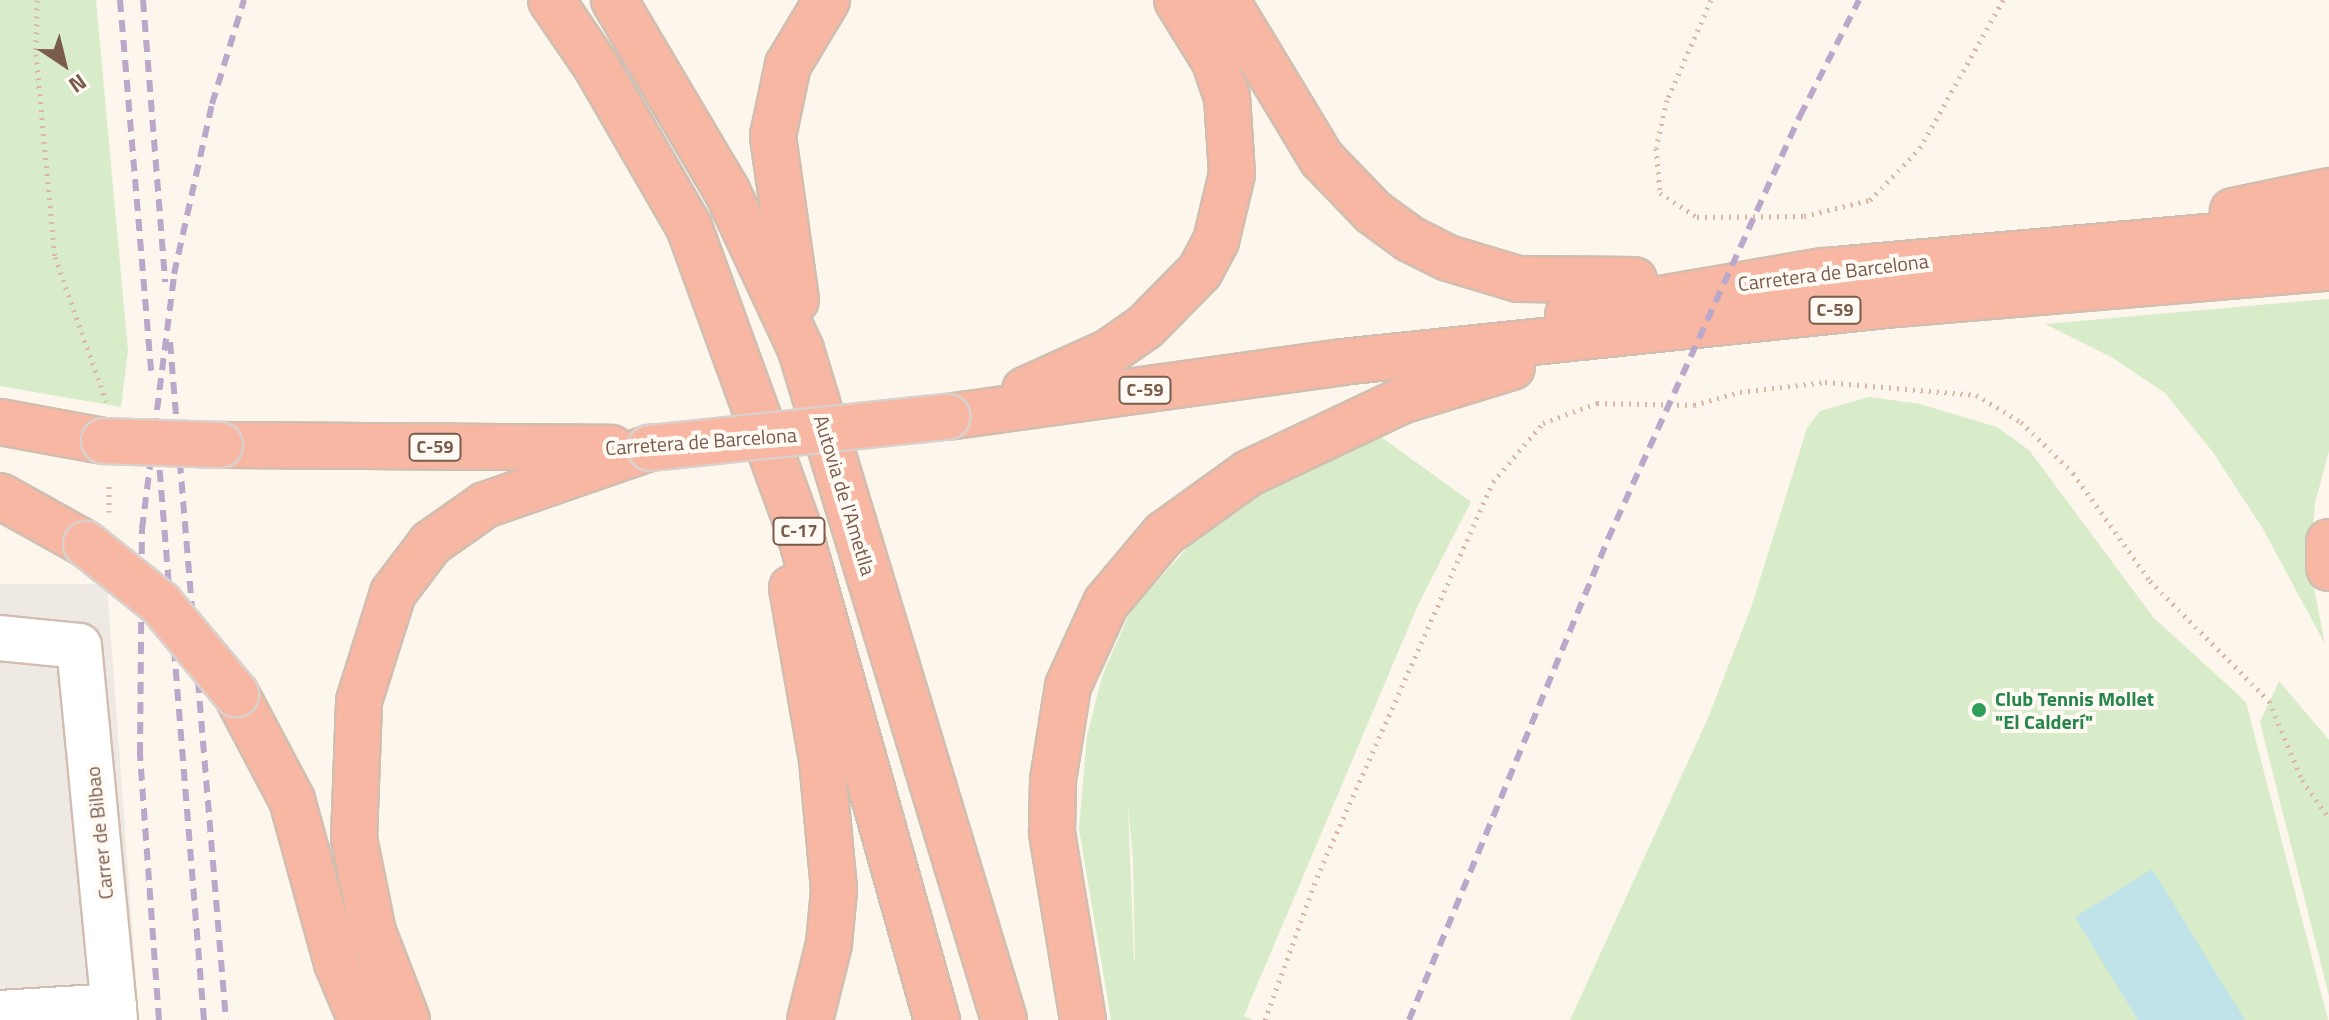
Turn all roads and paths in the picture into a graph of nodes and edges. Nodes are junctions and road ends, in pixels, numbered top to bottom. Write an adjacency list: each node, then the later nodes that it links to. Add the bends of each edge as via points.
1 (37, 0): 20 (path, via 36,54 55,257)
2 (551, 0): 23 (highway, C-17, via 596,66 689,227)
3 (614, 0): 15 (highway, Autovia de l'Ametlla / C-17, via 707,152)
4 (827, 0): 15 (highway, via 788,65 773,136)
5 (1177, 0): 17 (highway, via 1214,60 1233,137 1227,207 1200,271 1175,300 1109,352 1066,374)
6 (1226, 0): 13 (highway, via 1297,127 1343,184 1410,239 1518,279 1596,282)
7 (1711, 0): 8 (path, via 1667,100 1656,148 1660,193 1697,217 1804,216 1870,200 1920,148)
8 (2003, 0)
9 (2329, 191): 11 (highway)
10 (2329, 226): 11 (highway, Carretera de Barcelona / C-59)
11 (2083, 245): 13 (highway, Carretera de Barcelona / C-59)
12 (2329, 268): 14 (highway, Carretera de Barcelona / C-59, via 1897,304)
13 (1824, 271): 16 (highway, Carretera de Barcelona / C-59, via 1636,301)
14 (1642, 332): 16 (highway, Carretera de Barcelona / C-59); 36 (highway, via 1443,386 1336,428 1204,502 1132,566 1080,653 1068,686 1053,780 1052,832)
15 (801, 350): 35 (highway, Autovia de l'Ametlla / C-17)
16 (1342, 362): 17 (highway, Carretera de Barcelona / C-59)
17 (947, 417): 21 (highway, Carretera de Barcelona / C-59, bridge)
18 (0, 422): 20 (highway, C-59)
19 (0, 440): 20 (highway, C-59)
20 (108, 441): 21 (highway, Carretera de Barcelona / C-59, bridge); 24 (path)
21 (650, 448): 32 (highway, via 485,505 431,543 393,593 359,701 354,839 373,932)
22 (0, 496): 24 (highway)
23 (799, 530): 33 (highway, via 791,599 822,760 834,890 829,944); 34 (highway, C-17)
24 (96, 535): 31 (highway, bridge, via 236,694 292,800 337,963)
25 (2329, 542): 26 (highway)
26 (2329, 568)
27 (0, 638): 30 (street, Carrer de Bilbao, via 79,646)
28 (2329, 818): 37 (path, via 2302,780 2269,701 2150,581 2073,473 2021,422 1976,395 1825,382 1740,392 1694,405 1597,403 1543,423 1493,482 1317,877)
29 (0, 1013): 30 (street)
30 (114, 1013)
31 (361, 1020)
32 (407, 1020)
33 (810, 1020)
34 (937, 1020)
35 (1004, 1020)
36 (1083, 1020)
37 (1265, 1020)

